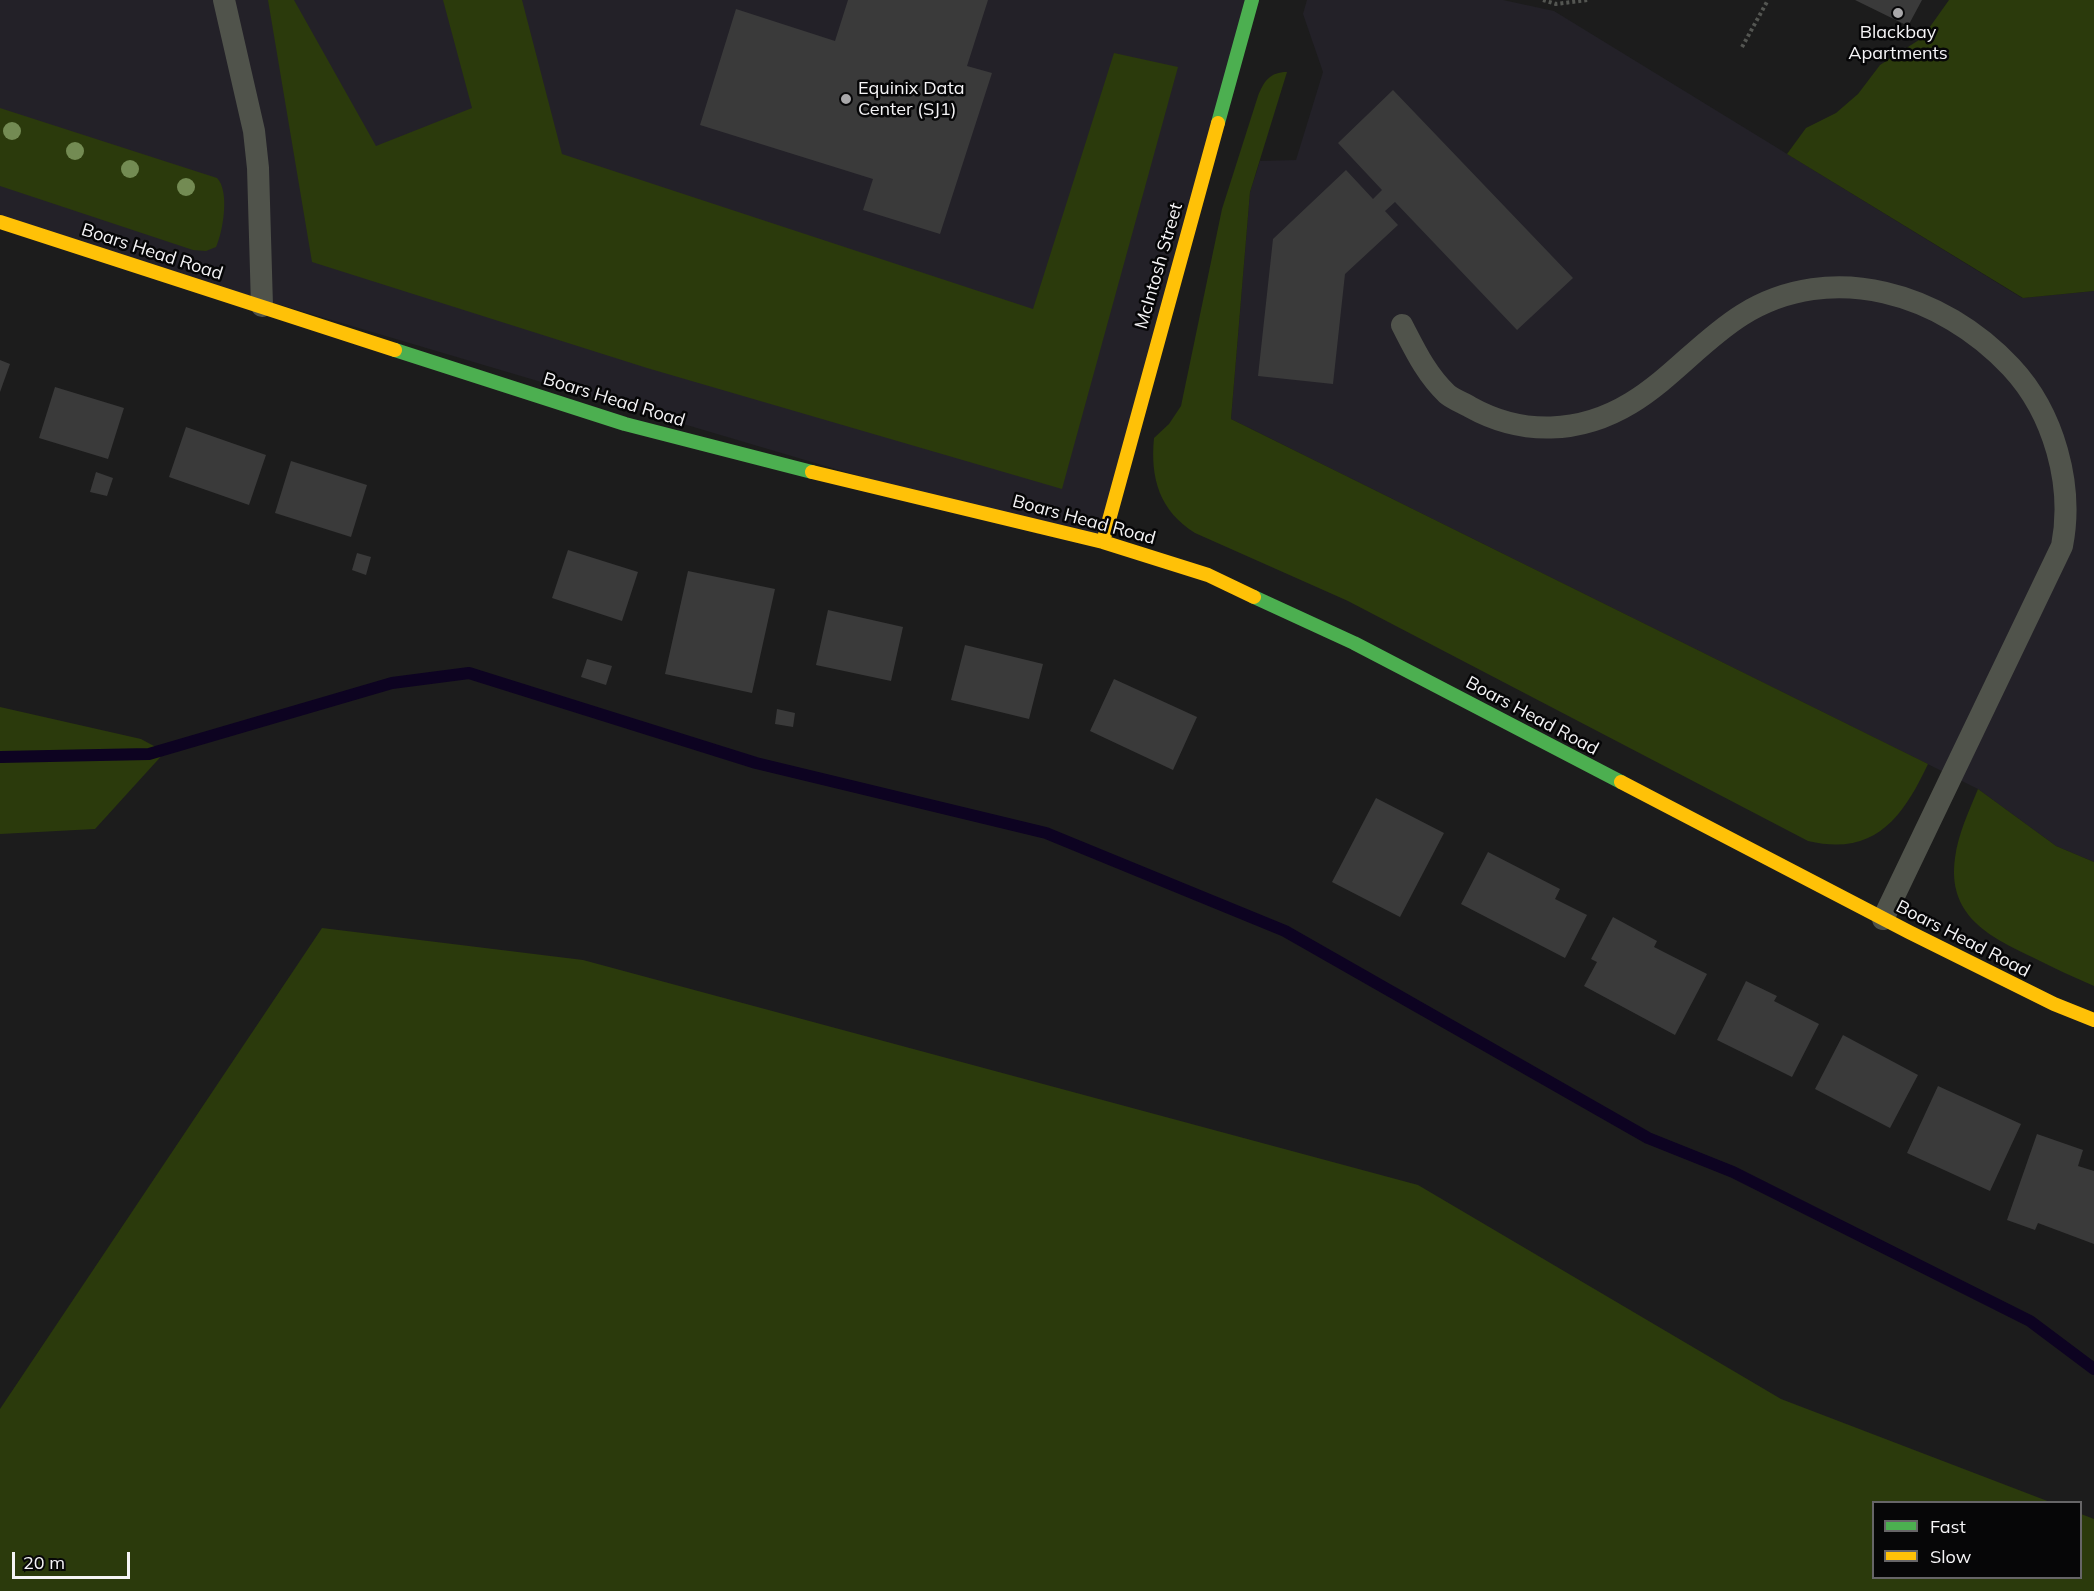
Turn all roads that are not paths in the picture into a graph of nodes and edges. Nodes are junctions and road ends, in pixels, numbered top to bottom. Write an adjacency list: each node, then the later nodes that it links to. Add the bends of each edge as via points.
1 (224, 0): 4 (lane, via 254,131)
2 (1252, 0): 6 (street, McIntosh Street)
3 (0, 222): 4 (street, Boars Head Road)
4 (262, 306): 6 (street, Boars Head Road, via 672,438)
5 (1402, 325): 7 (lane, via 1421,364 1448,395 1493,420 1526,428 1566,427 1632,403 1711,336 1744,314 1817,287 1854,286 1893,293 1927,306 1965,326 2014,370 2052,436 2061,468 2067,497 2062,546)
6 (1103, 542): 7 (street, Boars Head Road, via 1208,575 1335,634)
7 (1883, 919): 8 (street, Boars Head Road, via 2022,989)
8 (2094, 1020)

